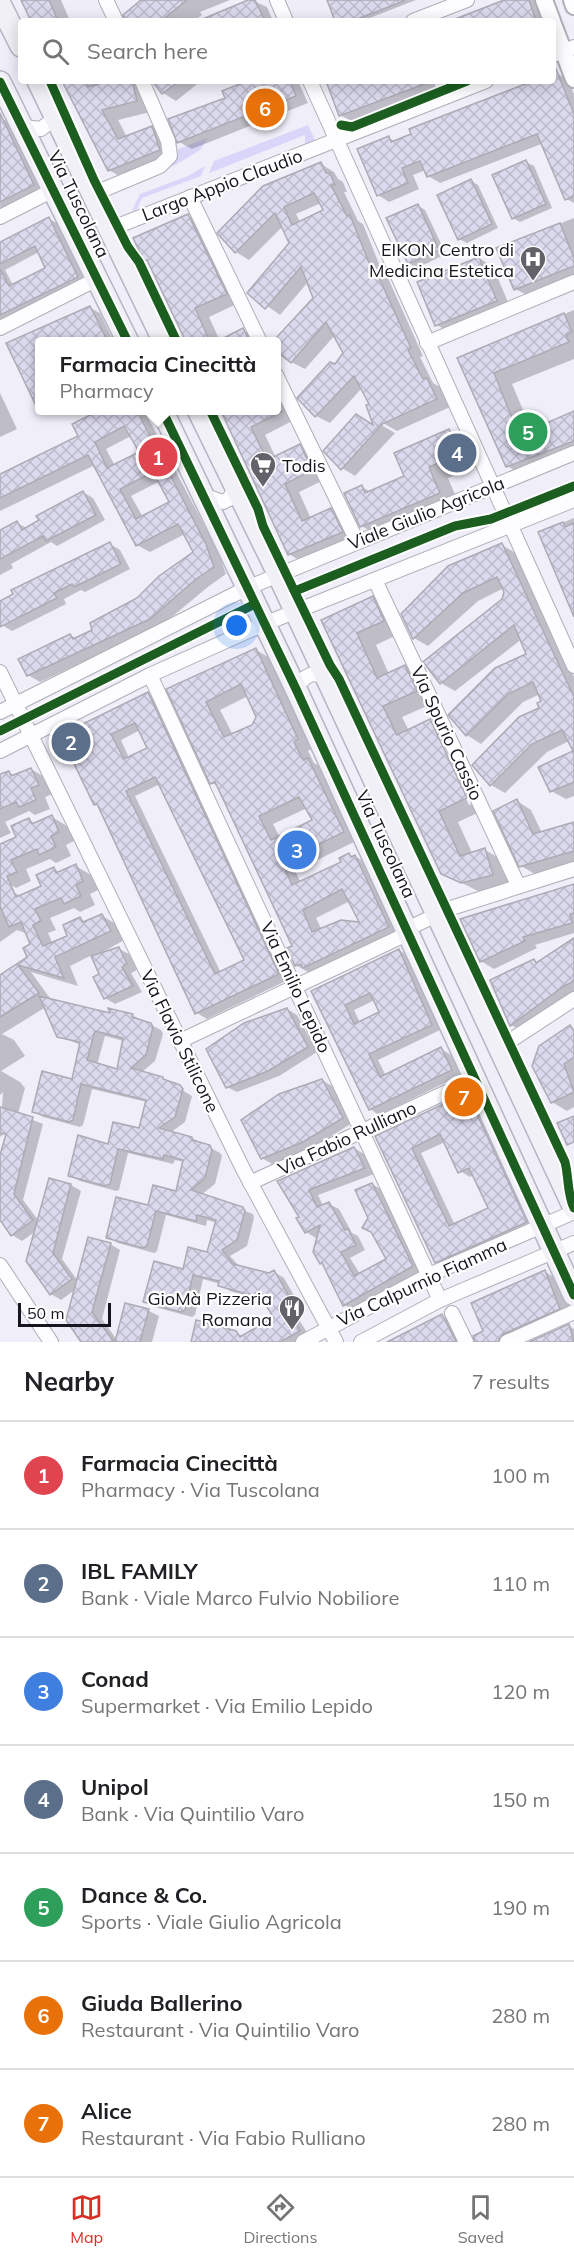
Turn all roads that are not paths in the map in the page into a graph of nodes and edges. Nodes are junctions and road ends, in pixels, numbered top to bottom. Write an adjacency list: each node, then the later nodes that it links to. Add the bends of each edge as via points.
1 (106, 0): 8 (street)
2 (278, 0): 9 (street)
3 (467, 0): 10 (street)
4 (544, 0): 11 (street)
5 (572, 0): 7 (street)
6 (0, 4): 13 (main road)
7 (574, 6)
8 (115, 18)
9 (285, 18)
10 (421, 18)
11 (551, 18)
12 (556, 32): 14 (street)
13 (18, 40)
14 (564, 51): 15 (street)
15 (574, 79)
16 (40, 84): 21 (main road, Via Tuscolana)
17 (143, 84): 25 (street, via 171,151 164,164)
18 (311, 84): 23 (street)
19 (478, 84): 23 (street, Largo Appio Claudio)
20 (2, 93): 22 (main road, Via Tuscolana)
21 (56, 117): 22 (street, Via Tuscolana, via 41,129); 25 (main road, Via Tuscolana)
22 (22, 127): 24 (main road, Via Tuscolana)
23 (335, 141): 26 (street, Largo Appio Claudio); 35 (street)
24 (53, 190): 27 (street); 29 (main road, Via Tuscolana)
25 (93, 194): 28 (main road, Via Tuscolana)
26 (190, 197): 28 (street, Largo Appio Claudio); 34 (street)
27 (0, 217)
28 (110, 229): 33 (main road, Via Tuscolana)
29 (97, 279): 31 (street); 32 (main road, Via Tuscolana)
30 (574, 282): 35 (street)
31 (0, 328)
32 (126, 337)
33 (162, 337)
34 (258, 337)
35 (427, 343): 40 (street)
36 (281, 385): 45 (street)
37 (164, 415): 42 (main road, Via Tuscolana)
38 (200, 415): 41 (main road, Via Tuscolana)
39 (574, 453): 40 (street, Viale Giulio Agricola)
40 (493, 485): 44 (street); 45 (street, Viale Giulio Agricola)
41 (235, 488): 42 (street, via 223,502); 46 (main road, Via Tuscolana)
42 (203, 495): 48 (main road, Via Tuscolana)
43 (574, 500): 44 (street)
44 (510, 525): 47 (street); 51 (street)
45 (357, 541): 46 (street, Viale Giulio Agricola)
46 (278, 574): 48 (street); 49 (main road, Via Tuscolana)
47 (375, 580): 49 (street); 61 (street, Via Spurio Cassio)
48 (247, 588): 50 (main road, Via Tuscolana); 56 (street)
49 (295, 611): 50 (street); 54 (main road, Via Tuscolana)
50 (264, 624): 53 (street); 55 (main road, Via Tuscolana)
51 (574, 666)
52 (0, 672): 56 (street, Via Flavio Stilicone)
53 (150, 675): 58 (street); 64 (street, Via Emilio Lepido)
54 (325, 678): 55 (street, via 310,675); 62 (main road, Via Tuscolana)
55 (296, 689): 63 (main road, Via Tuscolana)
56 (16, 704): 57 (street); 58 (street, Via Flavio Stilicone)
57 (0, 712)
58 (31, 735): 59 (street); 66 (street, Via Flavio Stilicone)
59 (0, 751)
60 (574, 869): 61 (street)
61 (518, 885): 62 (street)
62 (437, 915): 63 (street); 67 (main road, Via Tuscolana)
63 (408, 931): 64 (street); 68 (main road, Via Tuscolana)
64 (297, 988): 66 (street); 69 (street, Via Emilio Lepido)
65 (574, 999): 67 (street)
66 (180, 1041): 70 (street, Via Flavio Stilicone)
67 (499, 1048): 71 (main road, Via Tuscolana)
68 (477, 1078): 69 (street, Via Fabio Rulliano); 72 (main road, Via Tuscolana)
69 (363, 1131): 70 (street, Via Fabio Rulliano); 75 (street, Via Emilio Lepido)
70 (250, 1183): 80 (street, Via Flavio Stilicone)
71 (574, 1210): 72 (street, Via Calpurnio Fiamma)
72 (543, 1226): 73 (main road, Via Tuscolana); 75 (street, Via Calpurnio Fiamma)
73 (565, 1247): 76 (main road, Via Tuscolana); 77 (street, Via Calpurnio Fiamma)
74 (0, 1265): 81 (street)
75 (429, 1275): 77 (street, Via Emilio Lepido); 80 (street, Via Calpurnio Fiamma)
76 (574, 1294)
77 (440, 1300): 84 (street, Via Calpurnio Fiamma)
78 (574, 1312): 86 (street)
79 (452, 1313): 85 (street)
80 (328, 1327): 82 (street, Via Calpurnio Fiamma); 83 (street, Via Flavio Stilicone)
81 (51, 1342)
82 (303, 1342)
83 (336, 1342)
84 (361, 1342)
85 (466, 1342)
86 (507, 1342)

